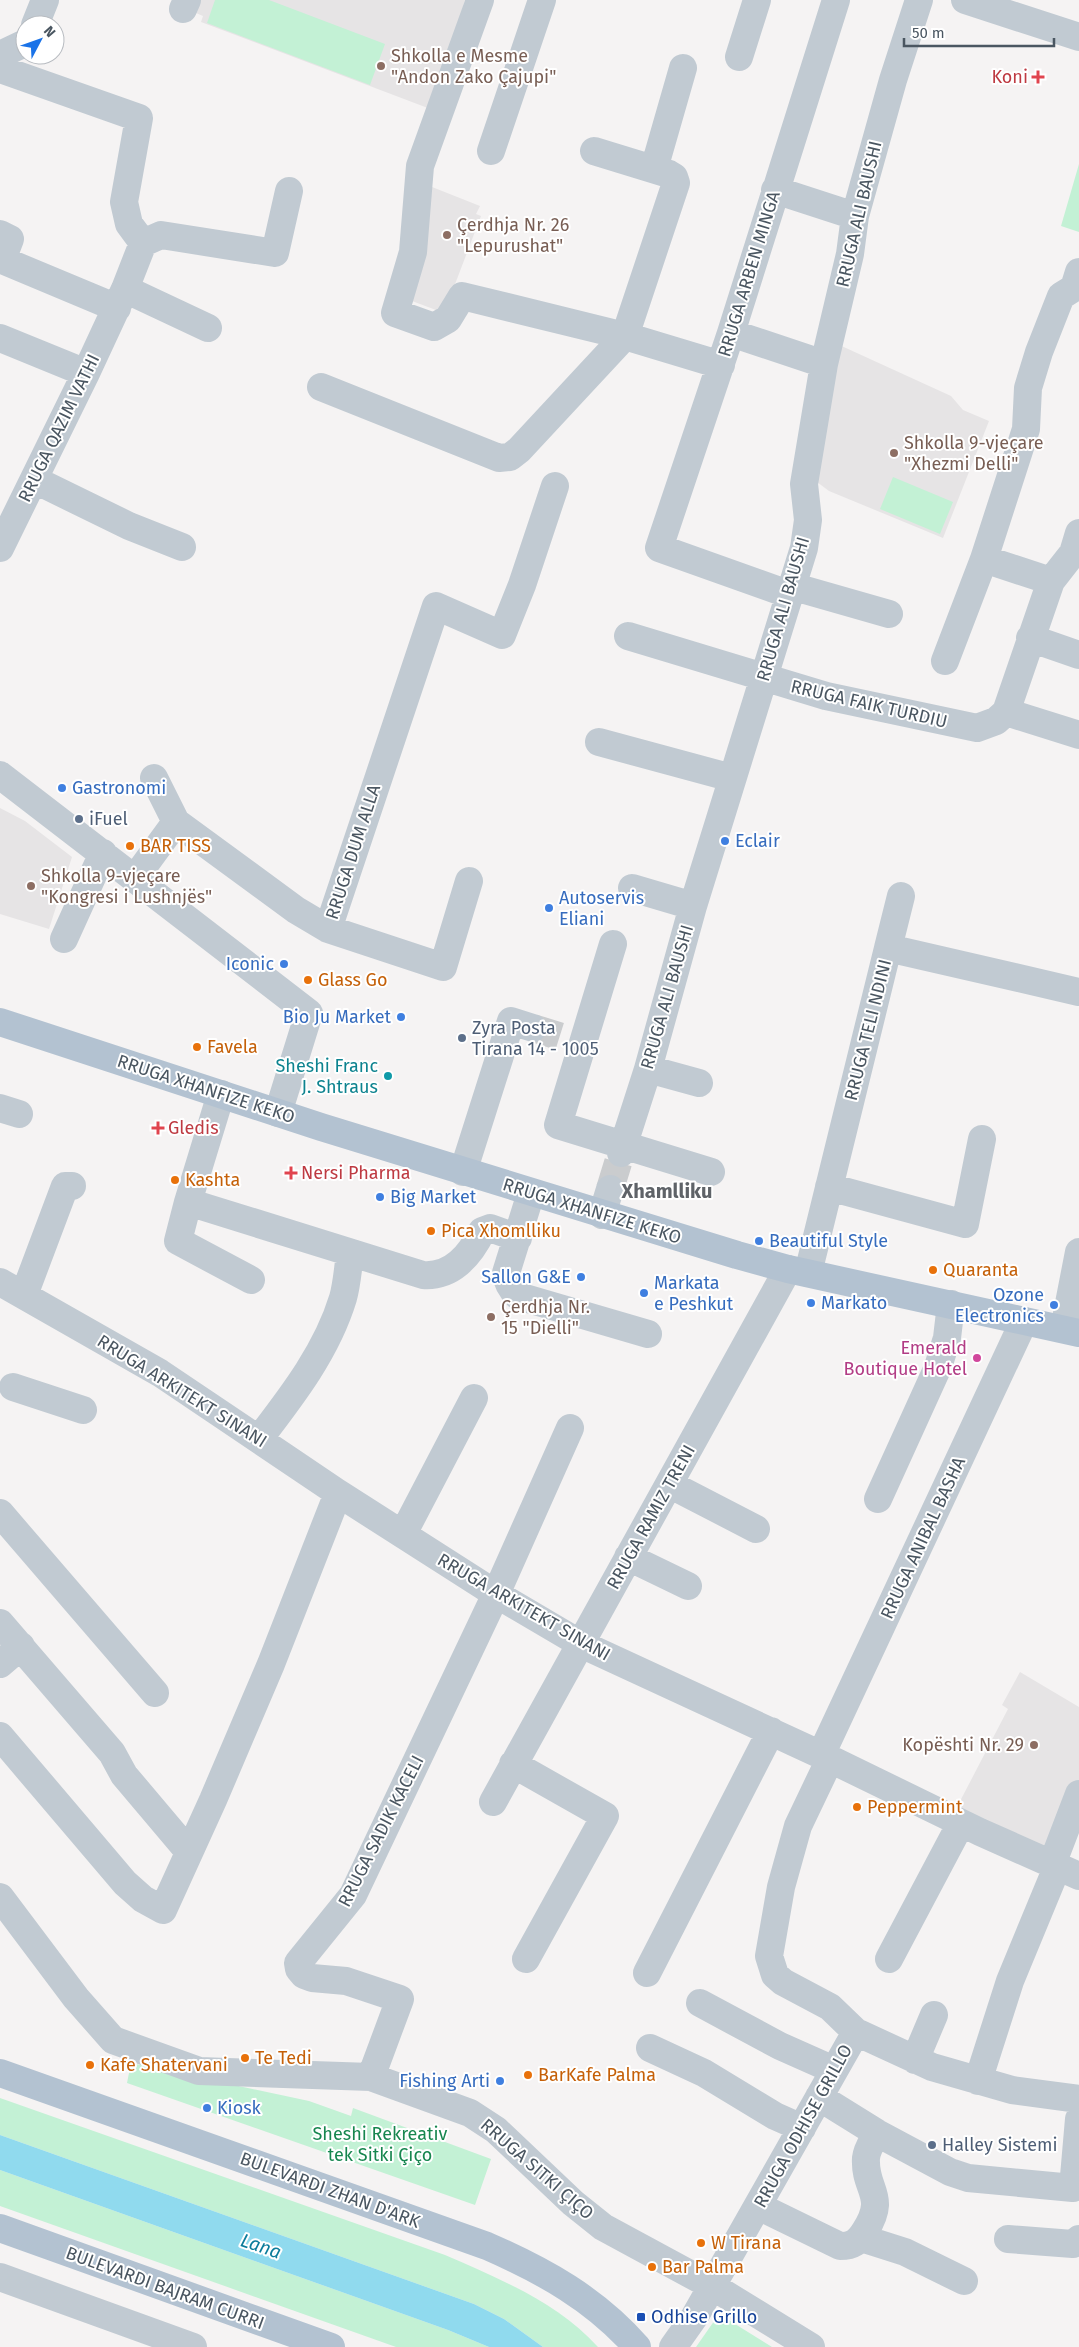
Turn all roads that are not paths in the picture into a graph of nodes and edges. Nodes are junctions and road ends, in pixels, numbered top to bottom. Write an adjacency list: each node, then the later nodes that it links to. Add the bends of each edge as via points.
1 (46, 0): 8 (street)
2 (480, 0): 27 (street, via 420,166 413,252 395,314 434,327 448,320 462,296)
3 (542, 0): 15 (street)
4 (758, 0): 12 (street)
5 (836, 0): 18 (street, RRUGA ARBEN MINGA)
6 (919, 0): 20 (street, RRUGA ALI BAUSHI)
7 (971, 1): 9 (street)
8 (39, 15)
9 (1079, 37)
10 (15, 48): 11 (street)
11 (0, 56)
12 (739, 57)
13 (683, 68): 17 (street)
14 (0, 69): 22 (street, via 139,118 124,202 128,224)
15 (491, 151)
16 (594, 151): 17 (street)
17 (665, 176): 27 (street)
18 (775, 190): 20 (street); 26 (street, RRUGA ARBEN MINGA)
19 (289, 191): 22 (street, via 275,253 161,234)
20 (855, 216): 29 (street, RRUGA ALI BAUSHI, via 850,254)
21 (0, 234): 24 (street, via 10,239 2,260)
22 (143, 243): 24 (street, RRUGA QAZIM VATHI)
23 (1077, 283): 38 (street, via 1061,296 1039,352 1028,388 1026,429)
24 (121, 298): 25 (street); 31 (street, RRUGA QAZIM VATHI)
25 (208, 328)
26 (731, 333): 29 (street); 30 (street, RRUGA ARBEN MINGA)
27 (625, 336): 30 (street); 32 (street, via 510,457 499,458)
28 (0, 338): 31 (street)
29 (824, 364): 40 (street, RRUGA ALI BAUSHI, via 804,484 808,520 804,548)
30 (721, 365): 40 (street, RRUGA ARBEN MINGA, via 656,557)
31 (86, 373): 33 (street, RRUGA QAZIM VATHI)
32 (321, 387)
33 (35, 480): 35 (street, via 129,526); 37 (street, RRUGA QAZIM VATHI)
34 (555, 486): 60 (street, RRUGA DUM ALLA, via 502,635 436,606)
35 (182, 547)
36 (1077, 547): 39 (street)
37 (0, 548)
38 (984, 559): 39 (street); 45 (street)
39 (1051, 581): 43 (street)
40 (790, 590): 41 (street, RRUGA ARBEN MINGA); 46 (street, RRUGA ALI BAUSHI)
41 (889, 614)
42 (628, 636): 46 (street, RRUGA FAIK TURDIU)
43 (1030, 638): 44 (street); 47 (street)
44 (1079, 655)
45 (945, 661)
46 (763, 678): 47 (street, RRUGA FAIK TURDIU, via 826,696 977,728 996,721); 52 (street, RRUGA ALI BAUSHI)
47 (1006, 712): 48 (street)
48 (1079, 735)
49 (599, 742): 52 (street)
50 (0, 775): 54 (street)
51 (154, 778): 53 (street)
52 (732, 778): 59 (street, RRUGA ALI BAUSHI)
53 (176, 822): 55 (street); 60 (street, via 296,910)
54 (103, 853): 55 (street); 61 (street)
55 (135, 878): 70 (street, via 309,1013)
56 (469, 882): 60 (street, RRUGA DUM ALLA, via 443,966)
57 (632, 888): 59 (street)
58 (901, 896): 63 (street)
59 (693, 906): 67 (street, RRUGA ALI BAUSHI)
60 (328, 928)
61 (64, 939)
62 (613, 944): 72 (street, via 577,1042 558,1125)
63 (888, 948): 64 (street, RRUGA TELI NDINI); 76 (street, RRUGA TELI NDINI)
64 (1079, 992)
65 (0, 1022): 69 (main road, RRUGA XHANFIZE KEKO)
66 (522, 1025): 73 (street)
67 (648, 1069): 68 (street); 72 (street, RRUGA ALI BAUSHI)
68 (699, 1084)
69 (221, 1094): 70 (main road, RRUGA XHANFIZE KEKO); 79 (street)
70 (278, 1113): 73 (main road, RRUGA XHANFIZE KEKO)
71 (982, 1139): 76 (street, via 965,1224)
72 (622, 1149): 74 (street)
73 (463, 1172): 78 (main road, RRUGA XHANFIZE KEKO)
74 (711, 1172)
75 (72, 1186): 87 (street, via 65,1186)
76 (829, 1187): 84 (street, RRUGA TELI NDINI)
77 (610, 1188): 80 (street)
78 (531, 1193): 80 (main road, RRUGA XHANFIZE KEKO); 81 (street)
79 (188, 1202): 83 (street); 85 (street, via 178,1241)
80 (602, 1214): 84 (main road, RRUGA XHANFIZE KEKO)
81 (518, 1238): 83 (street, via 490,1228 482,1231 477,1242 455,1267 435,1276); 91 (street, via 506,1273 507,1281 518,1296)
82 (1079, 1252): 90 (street)
83 (350, 1253): 96 (street, via 343,1298 327,1334 301,1385)
84 (798, 1271): 88 (main road, RRUGA XHANFIZE KEKO); 97 (street, RRUGA RAMIZ TRENI)
85 (251, 1280)
86 (0, 1282): 87 (street, RRUGA ARKITEKT SINANI)
87 (24, 1295): 96 (street, RRUGA ARKITEKT SINANI, via 160,1373)
88 (951, 1304): 89 (main road, RRUGA XHANFIZE KEKO); 99 (street, via 947,1338 938,1367)
89 (1024, 1321): 90 (main road, RRUGA XHANFIZE KEKO); 113 (street, RRUGA ANIBAL BASHA)
90 (1071, 1331)
91 (648, 1334)
92 (13, 1387): 94 (street)
93 (474, 1398): 102 (street)
94 (83, 1410)
95 (570, 1428): 105 (street)
96 (259, 1439): 98 (street, RRUGA ARKITEKT SINANI)
97 (669, 1484): 101 (street); 103 (street, RRUGA RAMIZ TRENI)
98 (338, 1493): 102 (street, RRUGA ARKITEKT SINANI); 118 (street, via 271,1664)
99 (878, 1499)
100 (0, 1513): 110 (street)
101 (756, 1529)
102 (403, 1534): 105 (street, RRUGA ARKITEKT SINANI)
103 (628, 1557): 104 (street); 107 (street, RRUGA RAMIZ TRENI)
104 (688, 1586)
105 (496, 1594): 107 (street, RRUGA ARKITEKT SINANI); 132 (street, RRUGA SADIK KACELI, via 353,1895 298,1963 304,1975 312,1978 346,1981 400,1999)
106 (0, 1623): 108 (street)
107 (582, 1644): 111 (street, RRUGA ARKITEKT SINANI); 114 (street, RRUGA RAMIZ TRENI)
108 (21, 1646): 109 (street); 118 (street, via 112,1753 124,1775)
109 (0, 1664)
110 (155, 1693)
111 (771, 1731): 113 (street, RRUGA ARKITEKT SINANI); 124 (street)
112 (0, 1736): 118 (street, via 125,1883 163,1910)
113 (825, 1757): 117 (street, RRUGA ARKITEKT SINANI); 127 (street, RRUGA ODHISE GRILLO, via 788,1856 770,1965 782,1982 830,2007)
114 (513, 1764): 116 (street, RRUGA RAMIZ TRENI); 122 (street, via 605,1816)
115 (1079, 1794): 119 (street)
116 (493, 1802)
117 (961, 1823): 119 (street, RRUGA ARKITEKT SINANI); 123 (street)
118 (189, 1852)
119 (1054, 1866): 120 (street, RRUGA ARKITEKT SINANI); 133 (street, via 1053,1877 1010,1981)
120 (1079, 1876)
121 (3, 1905): 132 (street, RRUGA SITKI ÇIÇO, via 113,2040 199,2071)
122 (526, 1959)
123 (889, 1959)
124 (647, 1973)
125 (700, 2003): 130 (street, via 780,2046)
126 (934, 2015): 129 (street)
127 (856, 2032): 129 (street); 130 (street, RRUGA ODHISE GRILLO)
128 (650, 2048): 137 (street, via 704,2073 775,2116)
129 (915, 2060): 133 (street)
130 (834, 2070): 134 (street, RRUGA ODHISE GRILLO)
131 (0, 2073): 152 (main road, BULEVARDI ZHAN D'ARK, via 487,2246 530,2265 581,2295)
132 (371, 2077): 147 (street, RRUGA SITKI ÇIÇO, via 470,2113 496,2130 603,2227)
133 (978, 2081): 135 (street, via 1012,2090)
134 (819, 2097): 137 (street, RRUGA ODHISE GRILLO); 138 (street)
135 (1079, 2099)
136 (1079, 2119): 139 (street)
137 (802, 2128): 140 (street, RRUGA ODHISE GRILLO)
138 (877, 2133): 139 (street, via 931,2163 968,2178); 142 (street, via 867,2150 866,2159 877,2204 874,2217)
139 (1076, 2190)
140 (758, 2206): 142 (street, via 840,2246 852,2246); 147 (street, RRUGA ODHISE GRILLO)
141 (0, 2228): 151 (main road, BULEVARDI BAJRAM CURRI)
142 (861, 2238): 146 (street, via 904,2252)
143 (1008, 2238): 144 (street, via 1073,2244)
144 (1079, 2239)
145 (0, 2277): 148 (street)
146 (964, 2281)
147 (712, 2286): 153 (street, RRUGA ODHISE GRILLO, via 696,2316); 154 (street, RRUGA SITKI ÇIÇO)
148 (36, 2290): 149 (street); 150 (street)
149 (0, 2293)
150 (193, 2347)
151 (331, 2347)
152 (637, 2347)
153 (673, 2347)
154 (812, 2347)

